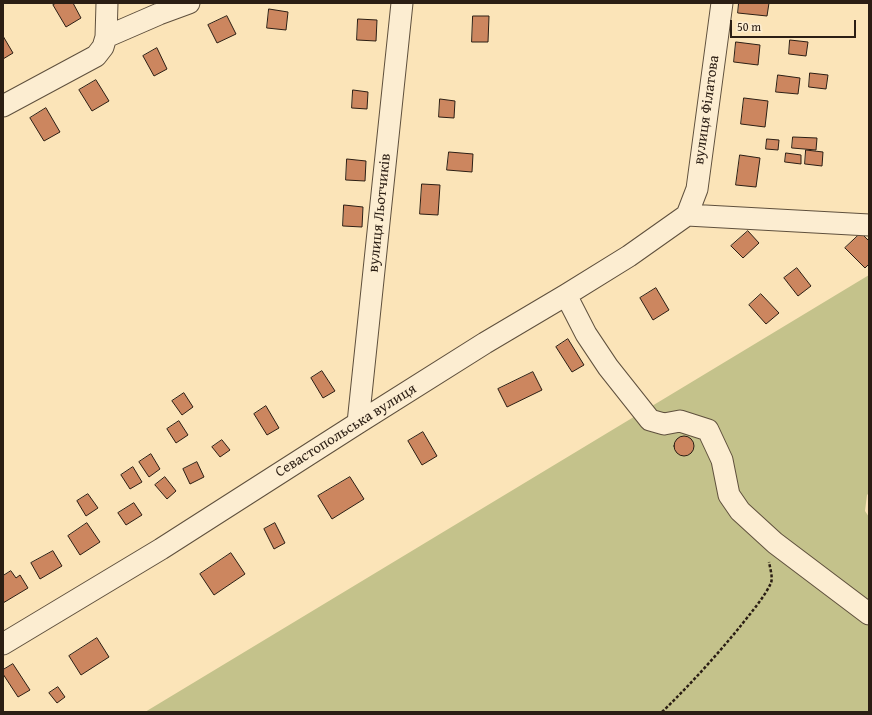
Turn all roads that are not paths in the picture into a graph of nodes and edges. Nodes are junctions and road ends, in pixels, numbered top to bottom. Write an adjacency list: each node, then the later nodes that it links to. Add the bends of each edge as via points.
1 (107, 3): 5 (street)
2 (189, 3): 5 (street)
3 (402, 3): 10 (street, вулиця Льотчиків)
4 (722, 3): 7 (street, вулиця Філатова, via 697,189)
5 (106, 37): 6 (street, via 103,47 96,56)
6 (3, 106)
7 (687, 216): 8 (street); 9 (street, Севастопольська вулиця)
8 (869, 225)
9 (566, 295): 10 (street, Севастопольська вулиця); 11 (street, via 586,334 608,367 650,420 664,424 680,421 708,430 722,460 729,495 740,511 775,543)
10 (358, 423): 12 (street, Севастопольська вулиця, via 161,549)
11 (869, 614)
12 (3, 644)

